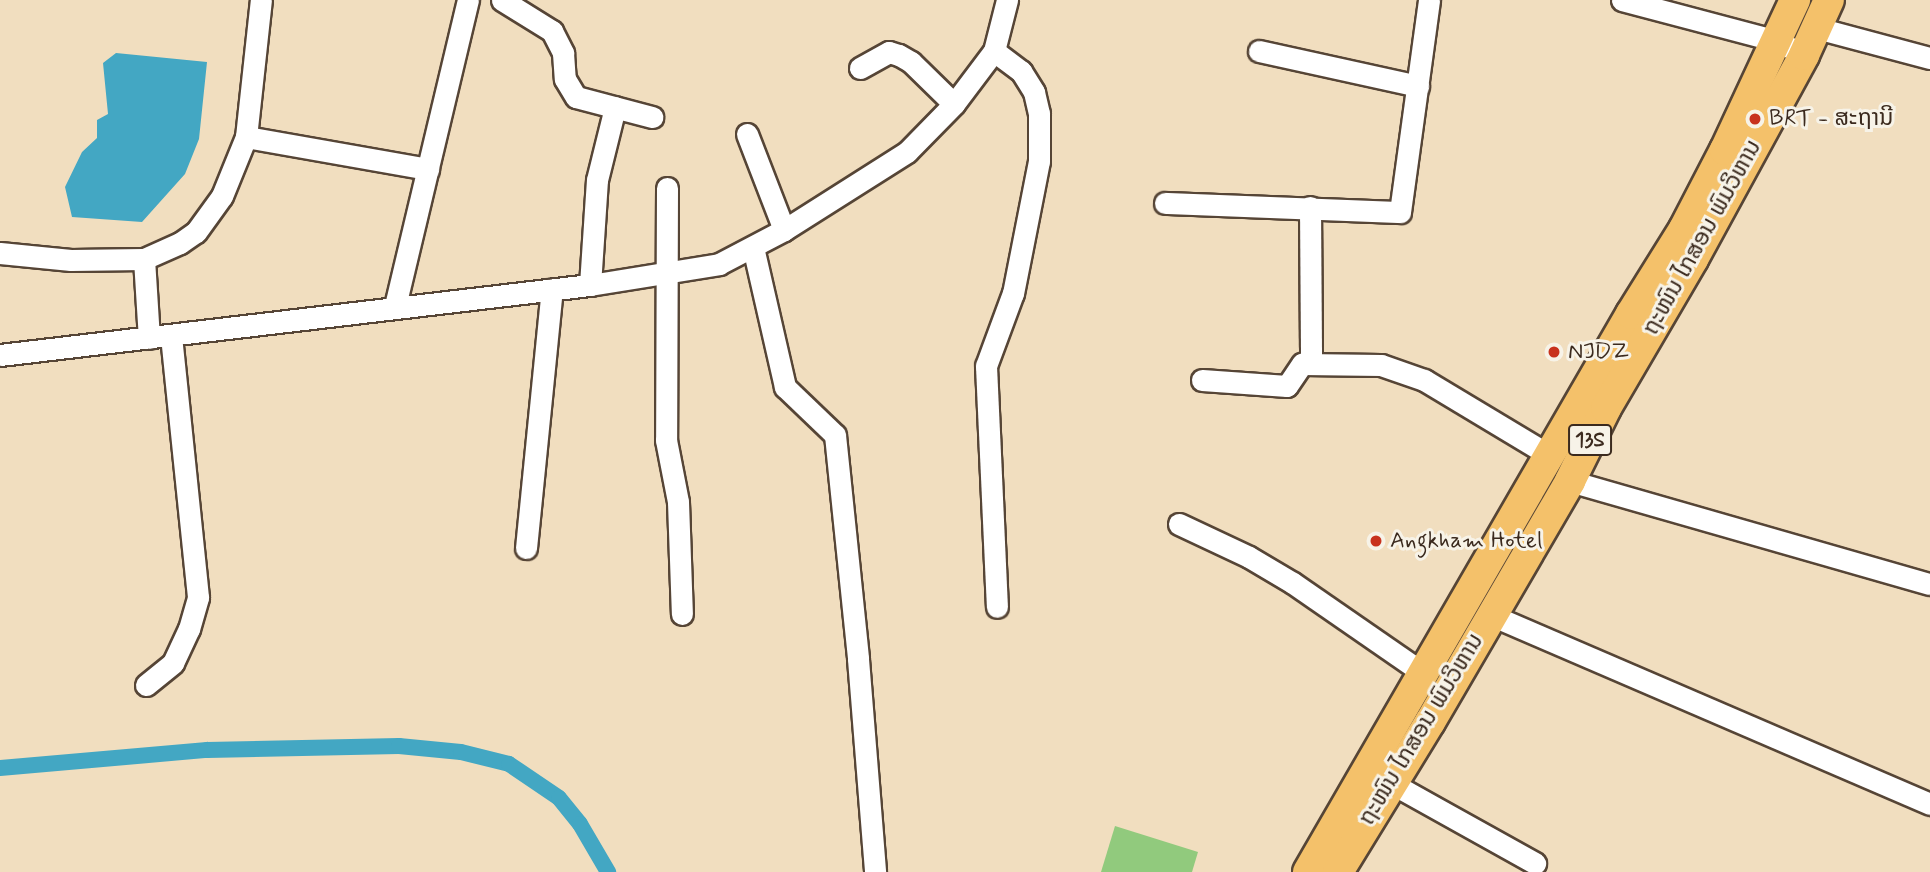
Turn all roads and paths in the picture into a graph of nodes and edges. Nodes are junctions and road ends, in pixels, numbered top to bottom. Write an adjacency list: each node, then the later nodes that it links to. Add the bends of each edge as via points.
1 (261, 0): 21 (street)
2 (468, 0): 22 (street)
3 (502, 0): 18 (street, via 552,32 563,54 565,79 576,97)
4 (1007, 0): 11 (street)
5 (1429, 0): 16 (street)
6 (1622, 0): 10 (street)
7 (1796, 0): 10 (highway, ຖະໜົນ ໄກສອນ ພົມວິຫານ / 13S)
8 (1829, 0): 9 (highway, ຖະໜົນ ໄກສອນ ພົມວິຫານ / 13S)
9 (1816, 28): 13 (highway, ຖະໜົນ ໄກສອນ ພົມວິຫານ / 13S); 14 (street)
10 (1777, 41): 13 (street); 39 (highway, ຖະໜົນ ໄກສອນ ພົມວິຫານ / 13S, via 1684,229)
11 (994, 51): 17 (street); 44 (street, via 1021,71 1034,92 1039,113 1039,149 1013,293 986,366)
12 (1259, 51): 16 (street)
13 (1804, 55): 40 (highway, ຖະໜົນ ໄກສອນ ພົມວິຫານ / 13S, via 1606,408)
14 (1930, 58)
15 (859, 68): 17 (street, via 889,52 899,55)
16 (1418, 86): 25 (street, via 1400,212)
17 (954, 104): 26 (street, via 907,152)
18 (615, 107): 19 (street); 31 (street, via 597,180)
19 (652, 117)
20 (747, 134): 26 (street)
21 (246, 136): 22 (street); 29 (street, via 211,215 180,243)
22 (428, 169): 33 (street)
23 (667, 188): 30 (street)
24 (1165, 203): 25 (street)
25 (1310, 207): 37 (street)
26 (784, 230): 27 (street)
27 (753, 247): 30 (street, via 719,264); 54 (street, via 785,387 835,435)
28 (0, 253): 29 (street, via 71,260)
29 (144, 259): 35 (street)
30 (667, 274): 31 (street); 45 (street, via 666,440 678,502)
31 (590, 285): 32 (street)
32 (552, 289): 33 (street); 42 (street)
33 (395, 306): 34 (street)
34 (170, 337): 35 (street); 48 (street, via 198,597 190,629 173,663)
35 (149, 338): 36 (street)
36 (0, 355)
37 (1311, 362): 38 (street, via 1300,365 1287,386); 39 (street, via 1397,369)
38 (1202, 380)
39 (1549, 455): 47 (highway, ຖະໜົນ ໄກສອນ ພົມວິຫານ / 13S)
40 (1570, 481): 43 (street); 46 (highway, ຖະໜົນ ໄກສອນ ພົມວິຫານ / 13S)
41 (1179, 524): 47 (street, via 1293,583)
42 (526, 548)
43 (1930, 584)
44 (997, 607)
45 (682, 614)
46 (1490, 615): 50 (highway, ຖະໜົນ ໄກສອນ ພົມວິຫານ / 13S); 52 (street)
47 (1423, 673): 49 (highway, ຖະໜົນ ໄກສອນ ພົມວິຫານ / 13S)
48 (146, 685)
49 (1404, 707): 50 (highway); 55 (highway, ຖະໜົນ ໄກສອນ ພົມວິຫານ / 13S)
50 (1430, 722): 51 (highway, ຖະໜົນ ໄກສອນ ພົມວິຫານ / 13S)
51 (1391, 783): 53 (street); 56 (highway, ຖະໜົນ ໄກສອນ ພົມວິຫານ / 13S)
52 (1930, 804)
53 (1535, 863)
54 (875, 872)
55 (1308, 872)
56 (1338, 872)

